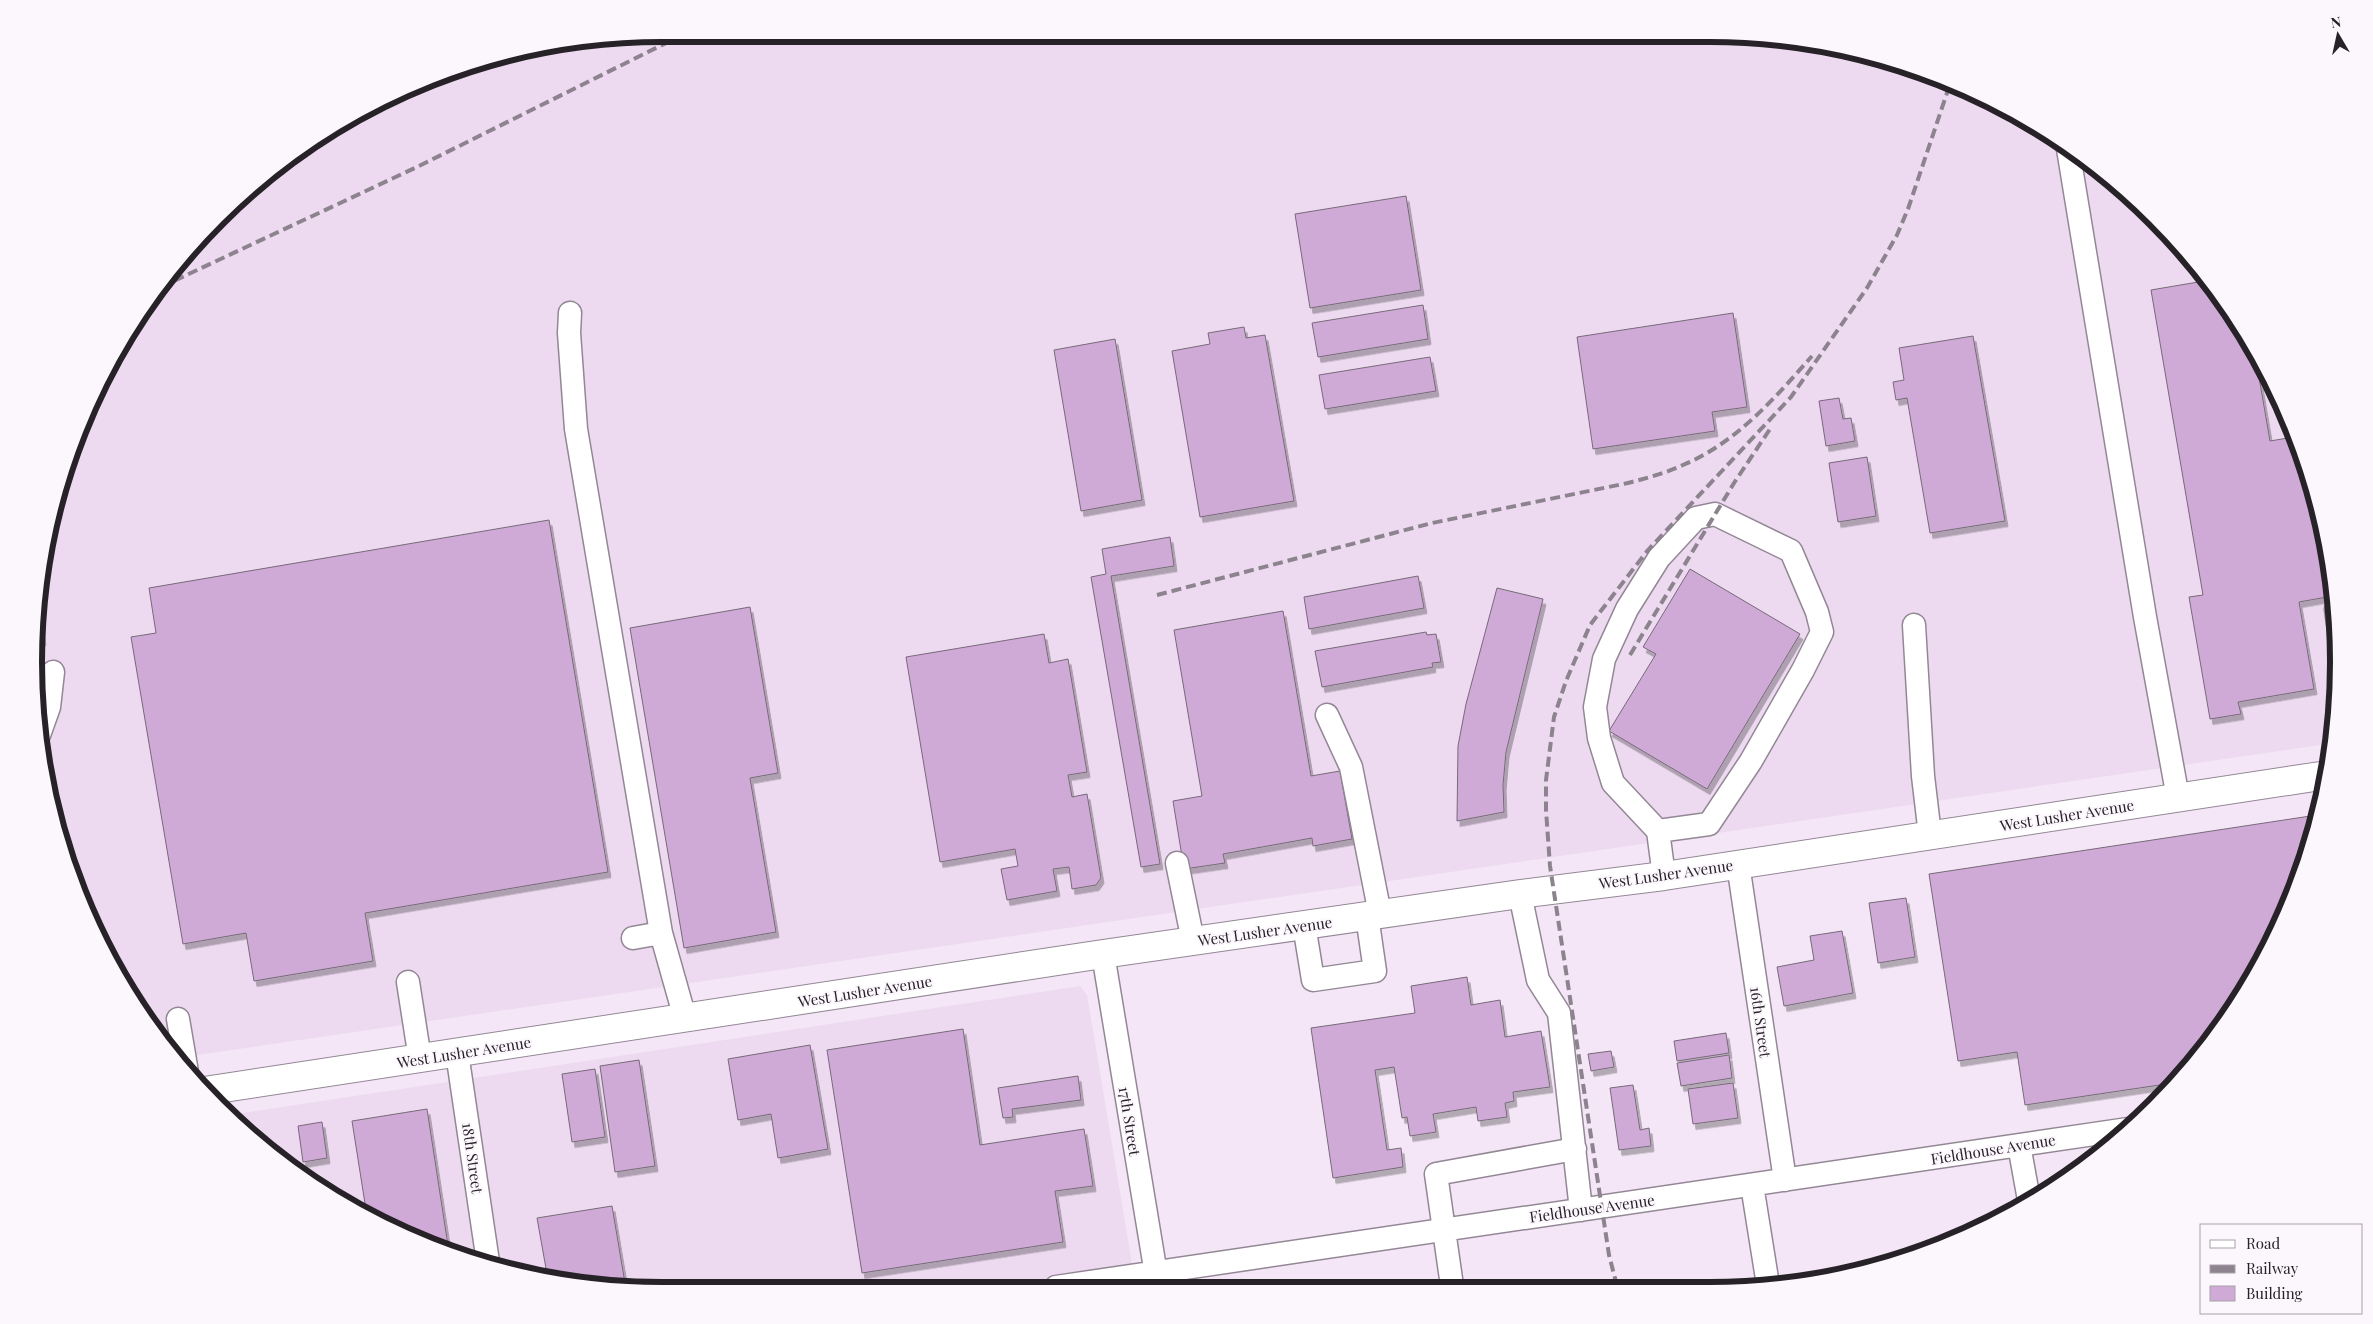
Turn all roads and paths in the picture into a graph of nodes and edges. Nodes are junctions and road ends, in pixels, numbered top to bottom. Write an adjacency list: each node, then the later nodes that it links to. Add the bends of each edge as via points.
1 (2069, 157): 8 (street)
2 (570, 313): 17 (street, via 576,429)
3 (1914, 625): 10 (street)
4 (53, 672): 6 (street)
5 (1326, 715): 15 (street, via 1351,767)
6 (45, 717)
7 (2320, 777): 8 (main road, West Lusher Avenue)
8 (2178, 798): 10 (main road, West Lusher Avenue)
9 (1658, 831): 9 (street, via 1710,824 1751,761 1822,632 1791,551 1715,514 1696,518 1658,558 1626,609 1604,659 1595,707 1599,738 1613,782); 13 (street)
10 (1930, 835): 12 (main road, West Lusher Avenue)
11 (1177, 863): 19 (street)
12 (1738, 864): 13 (main road, West Lusher Avenue); 31 (street, 16th Street)
13 (1664, 876): 14 (main road, West Lusher Avenue)
14 (1520, 894): 15 (main road, West Lusher Avenue); 30 (street, via 1538,980 1559,1014)
15 (1374, 915): 16 (main road, West Lusher Avenue); 16 (street, via 1375,971 1322,979 1313,980)
16 (1304, 925): 19 (main road, West Lusher Avenue)
17 (661, 933): 18 (street); 22 (street)
18 (633, 938)
19 (1193, 941): 20 (main road, West Lusher Avenue)
20 (1103, 954): 22 (main road, West Lusher Avenue); 38 (street, 17th Street)
21 (408, 982): 26 (street)
22 (685, 1018): 24 (main road, West Lusher Avenue)
23 (178, 1020): 25 (street)
24 (457, 1053): 26 (main road, West Lusher Avenue); 36 (street, 18th Street)
25 (184, 1055)
26 (420, 1059): 27 (main road, West Lusher Avenue)
27 (214, 1089)
28 (2115, 1131): 29 (street, Fieldhouse Avenue)
29 (2019, 1145): 31 (street, Fieldhouse Avenue); 33 (street)
30 (1575, 1149): 34 (street); 35 (street, via 1436,1174)
31 (1784, 1180): 32 (street, Fieldhouse Avenue)
32 (1752, 1185): 34 (street, Fieldhouse Avenue); 37 (street)
33 (2028, 1194)
34 (1581, 1210): 35 (street, Fieldhouse Avenue)
35 (1443, 1230): 38 (street, Fieldhouse Avenue); 40 (street)
36 (487, 1256)
37 (1767, 1279)
38 (1157, 1280): 39 (street, Fieldhouse Avenue)
39 (1128, 1282)
40 (1451, 1282)

